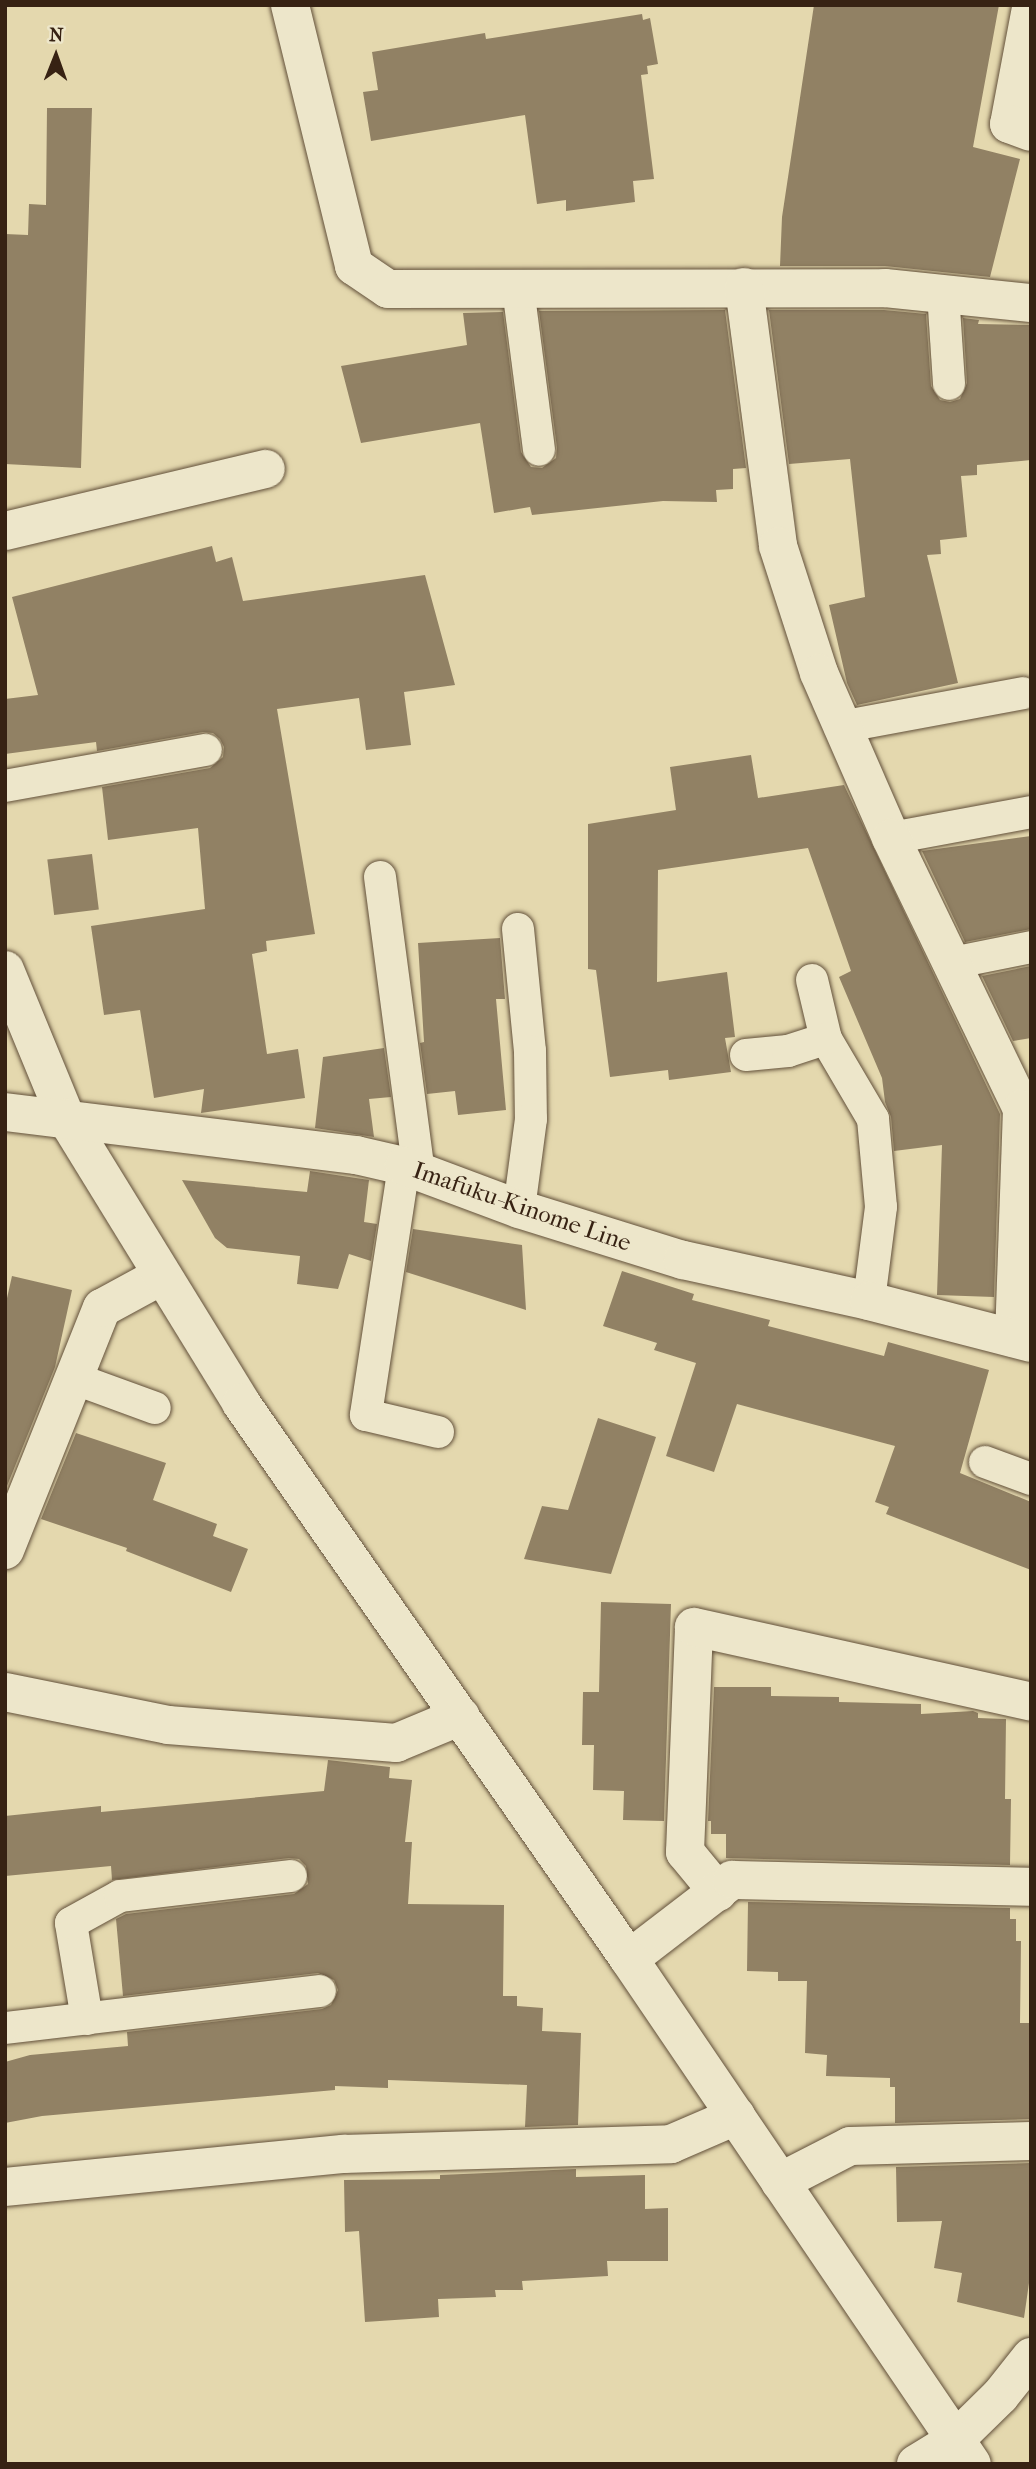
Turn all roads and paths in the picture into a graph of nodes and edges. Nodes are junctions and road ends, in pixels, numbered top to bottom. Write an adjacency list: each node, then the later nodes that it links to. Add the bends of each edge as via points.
1 (290, 5): 5 (street, via 354,266 388,289)
2 (1031, 8): 3 (street, via 1009,124)
3 (1031, 132)
4 (744, 287): 5 (street); 6 (street); 13 (street, via 778,546)
5 (518, 288): 9 (lane)
6 (943, 293): 7 (street); 8 (lane)
7 (1031, 303)
8 (949, 384)
9 (538, 450)
10 (266, 468): 11 (street)
11 (5, 531)
12 (1023, 693): 13 (lane)
13 (840, 727): 17 (street)
14 (206, 750): 15 (lane)
15 (5, 786)
16 (1031, 812): 17 (lane)
17 (891, 838): 21 (street)
18 (380, 877): 28 (lane)
19 (518, 929): 29 (lane, via 530,1051 531,1119)
20 (1031, 947): 21 (lane)
21 (952, 963): 32 (street, via 1022,1109)
22 (5, 970): 27 (street)
23 (812, 980): 24 (lane)
24 (826, 1039): 25 (lane, via 788,1051); 31 (lane, via 873,1119 881,1207)
25 (746, 1055)
26 (5, 1112): 27 (street, Imafuku-Kinome Line)
27 (66, 1118): 28 (street, Imafuku-Kinome Line, via 356,1155); 30 (street)
28 (411, 1169): 29 (street, Imafuku-Kinome Line); 35 (lane, via 366,1415)
29 (519, 1209): 31 (street, Imafuku-Kinome Line, via 683,1260)
30 (161, 1276): 33 (street, via 102,1308); 41 (street, via 241,1403)
31 (869, 1301): 32 (street, Imafuku-Kinome Line)
32 (1022, 1340)
33 (73, 1378): 34 (lane); 38 (street)
34 (155, 1408)
35 (438, 1432)
36 (985, 1462): 37 (lane)
37 (1031, 1479)
38 (5, 1550)
39 (5, 1692): 41 (street, via 168,1725 396,1743)
40 (1031, 1702): 44 (street, via 694,1627 685,1852)
41 (460, 1716): 45 (street)
42 (291, 1876): 47 (lane, via 120,1896 71,1923)
43 (1031, 1887): 44 (street, via 732,1880)
44 (718, 1892): 45 (street)
45 (629, 1959): 49 (street)
46 (320, 1991): 47 (lane)
47 (87, 2019): 48 (lane)
48 (5, 2028)
49 (736, 2116): 51 (street); 52 (street, via 671,2144 342,2154)
50 (1031, 2141): 51 (street, via 850,2146)
51 (780, 2182): 54 (street)
52 (5, 2187)
53 (1031, 2357): 54 (street)
54 (963, 2452): 55 (street)
55 (916, 2464)

